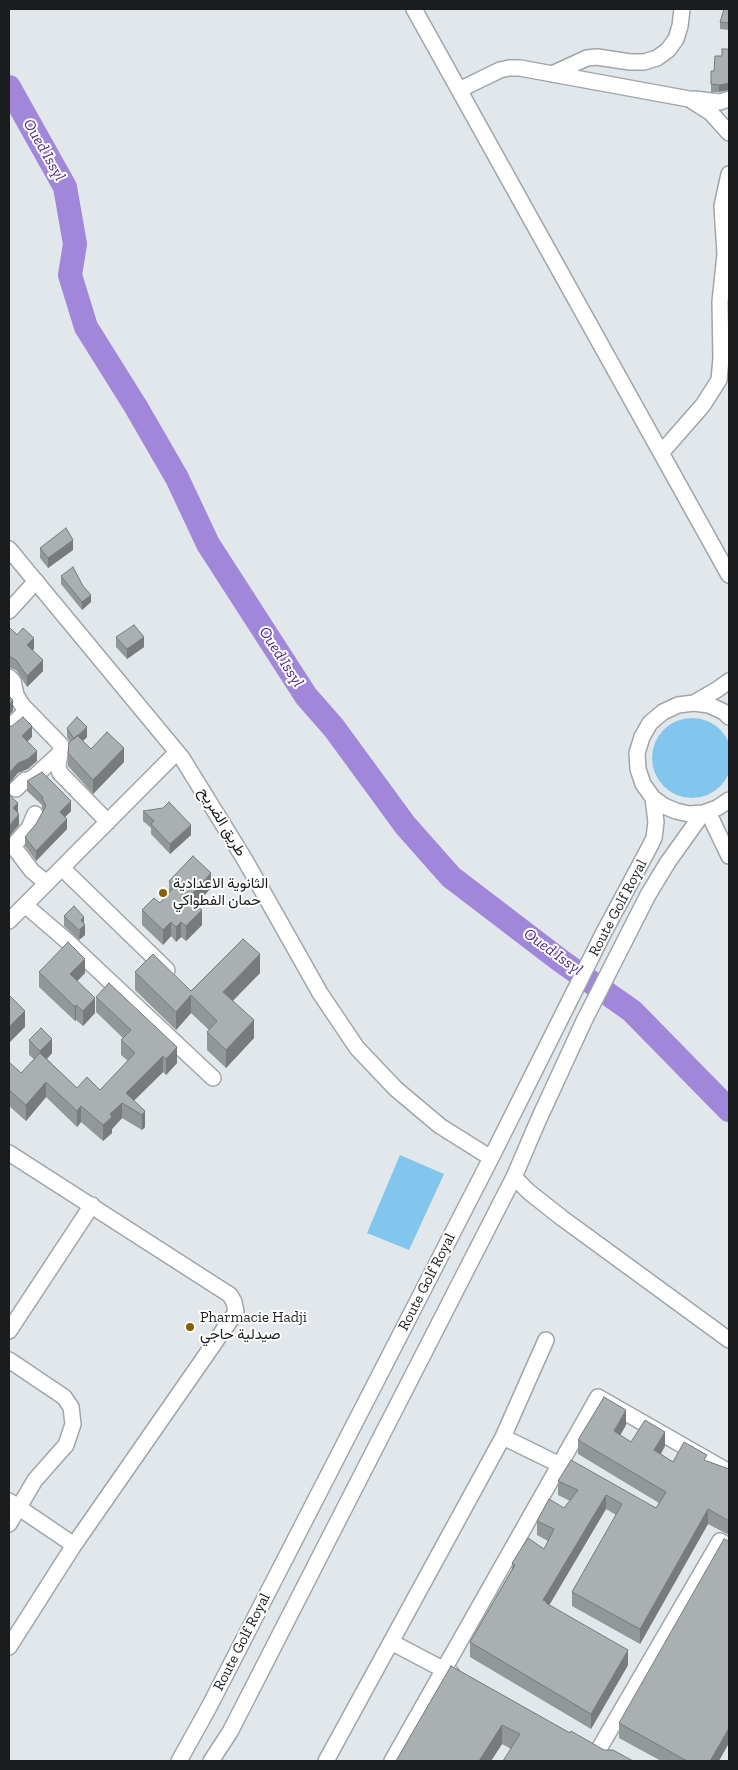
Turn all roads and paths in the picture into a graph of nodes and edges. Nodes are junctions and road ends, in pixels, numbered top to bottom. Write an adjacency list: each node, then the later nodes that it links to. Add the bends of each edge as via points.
1 (414, 9): 4 (street)
2 (682, 9): 3 (street, via 676,39 657,58 630,62 587,58)
3 (552, 74): 4 (street, via 509,68); 5 (street)
4 (459, 90): 9 (street)
5 (689, 99): 6 (street); 7 (street, via 711,112)
6 (729, 100)
7 (729, 133)
8 (729, 174): 9 (street, via 722,206 725,254 720,302 719,380 703,405)
9 (661, 453): 11 (street)
10 (9, 549): 12 (street, طريق الضريح)
11 (729, 575)
12 (36, 581): 13 (street); 20 (street, طريق الضريح)
13 (9, 611)
14 (9, 677): 17 (street)
15 (729, 681): 16 (street)
16 (694, 703): 18 (street, via 710,705); 23 (street, via 678,705 663,712 650,723 642,737 638,769)
17 (27, 710): 19 (street); 21 (street, via 61,745)
18 (729, 717)
19 (9, 728)
20 (178, 752): 27 (street); 36 (street, طريق الضريح, via 223,822 320,993 357,1048 396,1089 440,1126)
21 (60, 753): 22 (street); 27 (street, via 60,773)
22 (16, 789)
23 (653, 798): 25 (street, via 676,812); 36 (street, Route Golf Royal, via 654,838)
24 (729, 800): 25 (street)
25 (705, 812): 28 (street); 37 (street, Route Golf Royal, via 658,876 584,1021)
26 (35, 814): 30 (street, via 29,828 13,846)
27 (108, 822): 29 (street)
28 (729, 856)
29 (62, 868): 30 (street); 33 (street)
30 (47, 884): 31 (street)
31 (25, 905): 32 (street); 34 (street)
32 (9, 921)
33 (179, 982)
34 (213, 1078)
35 (9, 1153): 38 (street)
36 (492, 1158): 54 (street, Route Golf Royal)
37 (514, 1178): 41 (street, via 562,1218); 55 (street, Route Golf Royal, via 230,1732)
38 (92, 1205): 39 (street); 48 (street, via 230,1295 236,1312)
39 (9, 1331)
40 (546, 1340): 43 (street)
41 (729, 1340)
42 (9, 1360): 46 (street, via 64,1397 71,1407 73,1424 66,1445)
43 (503, 1437): 44 (street); 50 (street)
44 (560, 1465): 45 (street, via 598,1397); 52 (street)
45 (729, 1472)
46 (14, 1505): 47 (street); 48 (street)
47 (9, 1524)
48 (74, 1545): 51 (street)
49 (729, 1546): 58 (street, via 720,1541 592,1751)
50 (391, 1642): 52 (street); 56 (street)
51 (9, 1647)
52 (444, 1670): 53 (street); 57 (street)
53 (461, 1679)
54 (179, 1761)
55 (211, 1761)
56 (326, 1761)
57 (392, 1761)
58 (609, 1761)

